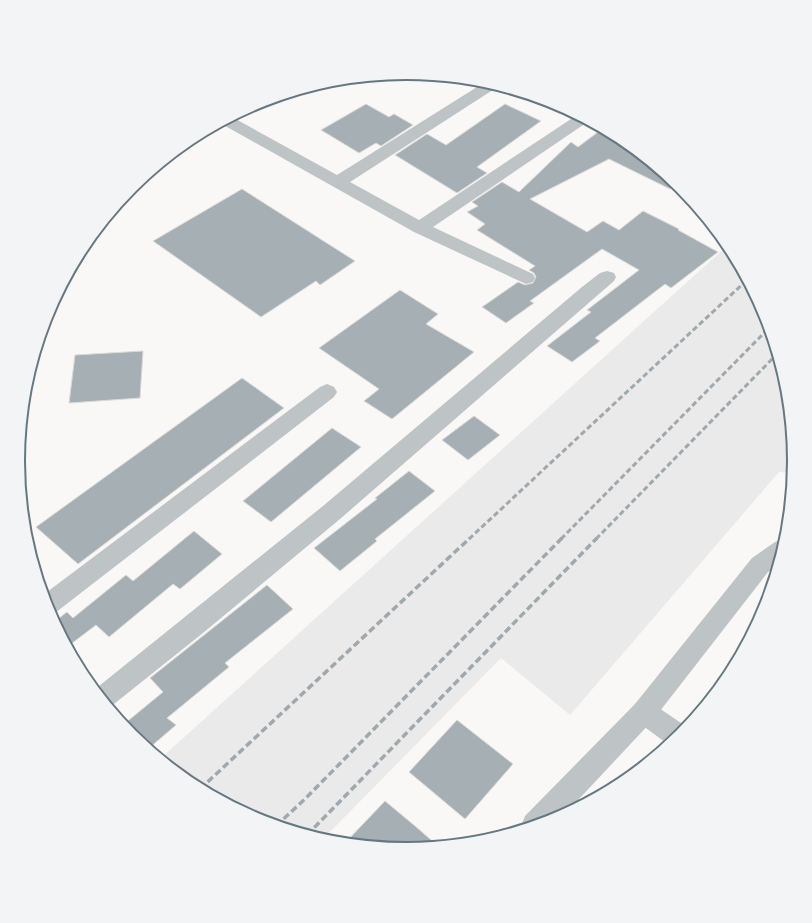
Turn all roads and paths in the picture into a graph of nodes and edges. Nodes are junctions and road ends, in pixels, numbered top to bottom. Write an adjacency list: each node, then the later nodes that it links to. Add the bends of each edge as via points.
1 (485, 89): 4 (street)
2 (578, 122): 5 (street)
3 (232, 123): 4 (street)
4 (337, 182): 5 (street)
5 (420, 228): 7 (street)
6 (608, 277): 11 (street, via 566,310 469,397 321,522)
7 (526, 278)
8 (327, 392): 10 (street)
9 (775, 554): 12 (street, via 760,565)
10 (52, 602)
11 (106, 696)
12 (644, 712): 13 (street); 14 (street)
13 (673, 733)
14 (545, 816)

